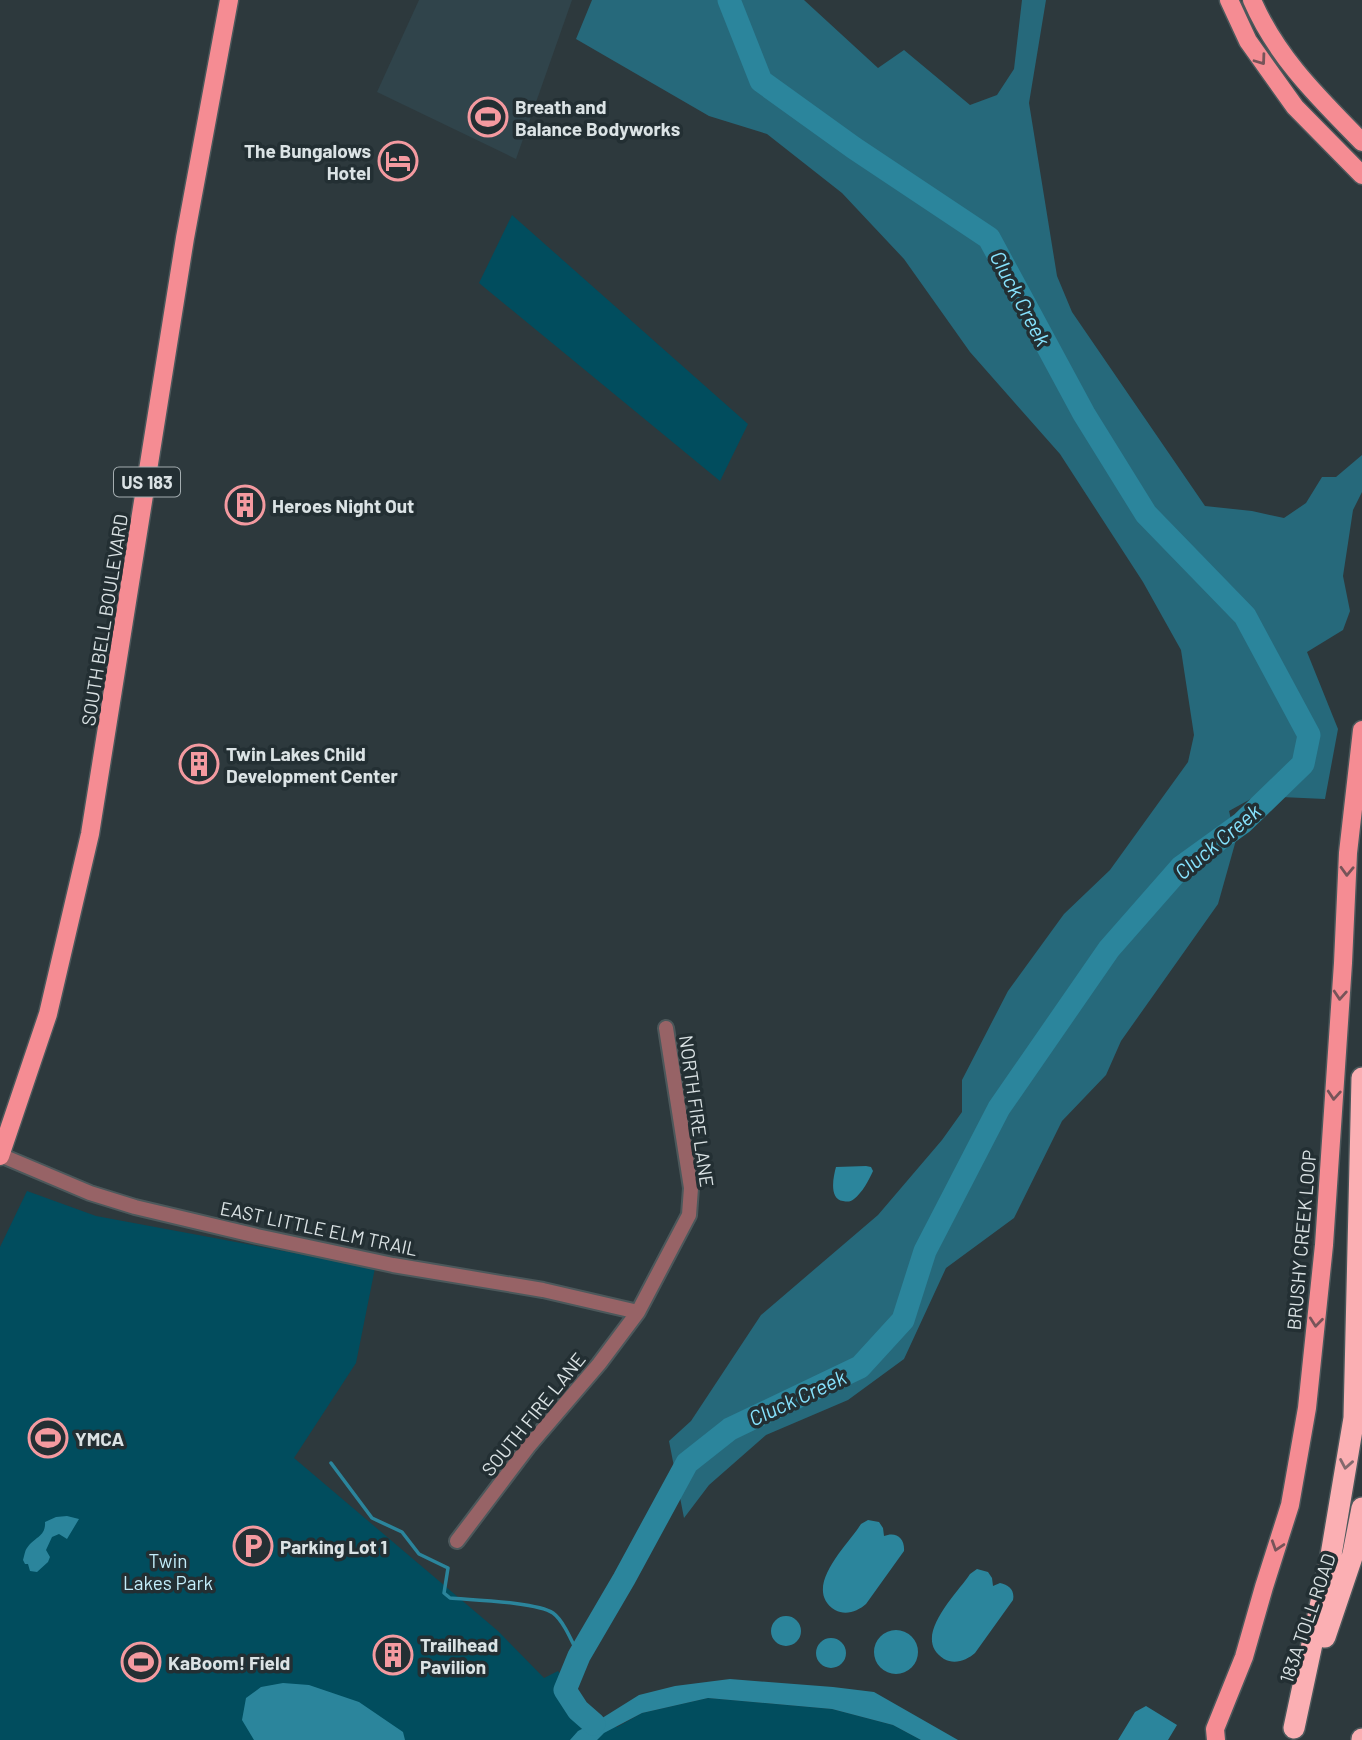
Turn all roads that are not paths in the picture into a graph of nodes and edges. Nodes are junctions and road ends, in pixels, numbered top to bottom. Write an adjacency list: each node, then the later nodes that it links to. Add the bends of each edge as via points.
1 (229, 0): 9 (main road, SOUTH BELL BOULEVARD / US 183, via 185,238 90,834 48,1014)
2 (1229, 0): 5 (main road, one-way to 5, via 1248,41 1296,107)
3 (1252, 0): 4 (main road, via 1271,38 1303,81)
4 (1362, 142)
5 (1362, 175)
6 (1362, 730): 14 (main road, BRUSHY CREEK LOOP, one-way to 14, via 1348,853 1325,1231 1307,1408 1290,1505 1244,1657 1214,1729)
7 (666, 1028): 10 (street, NORTH FIRE LANE, via 691,1188 689,1215)
8 (1362, 1078): 13 (highway, one-way to 13, via 1354,1418 1331,1555)
9 (0, 1155): 10 (street, EAST LITTLE ELM TRAIL, via 90,1193 149,1210 379,1262 543,1290)
10 (638, 1312): 12 (street, SOUTH FIRE LANE)
11 (1362, 1508): 13 (highway, 183A TOLL ROAD, via 1353,1554)
12 (457, 1541)
13 (1291, 1734)
14 (1216, 1740)

